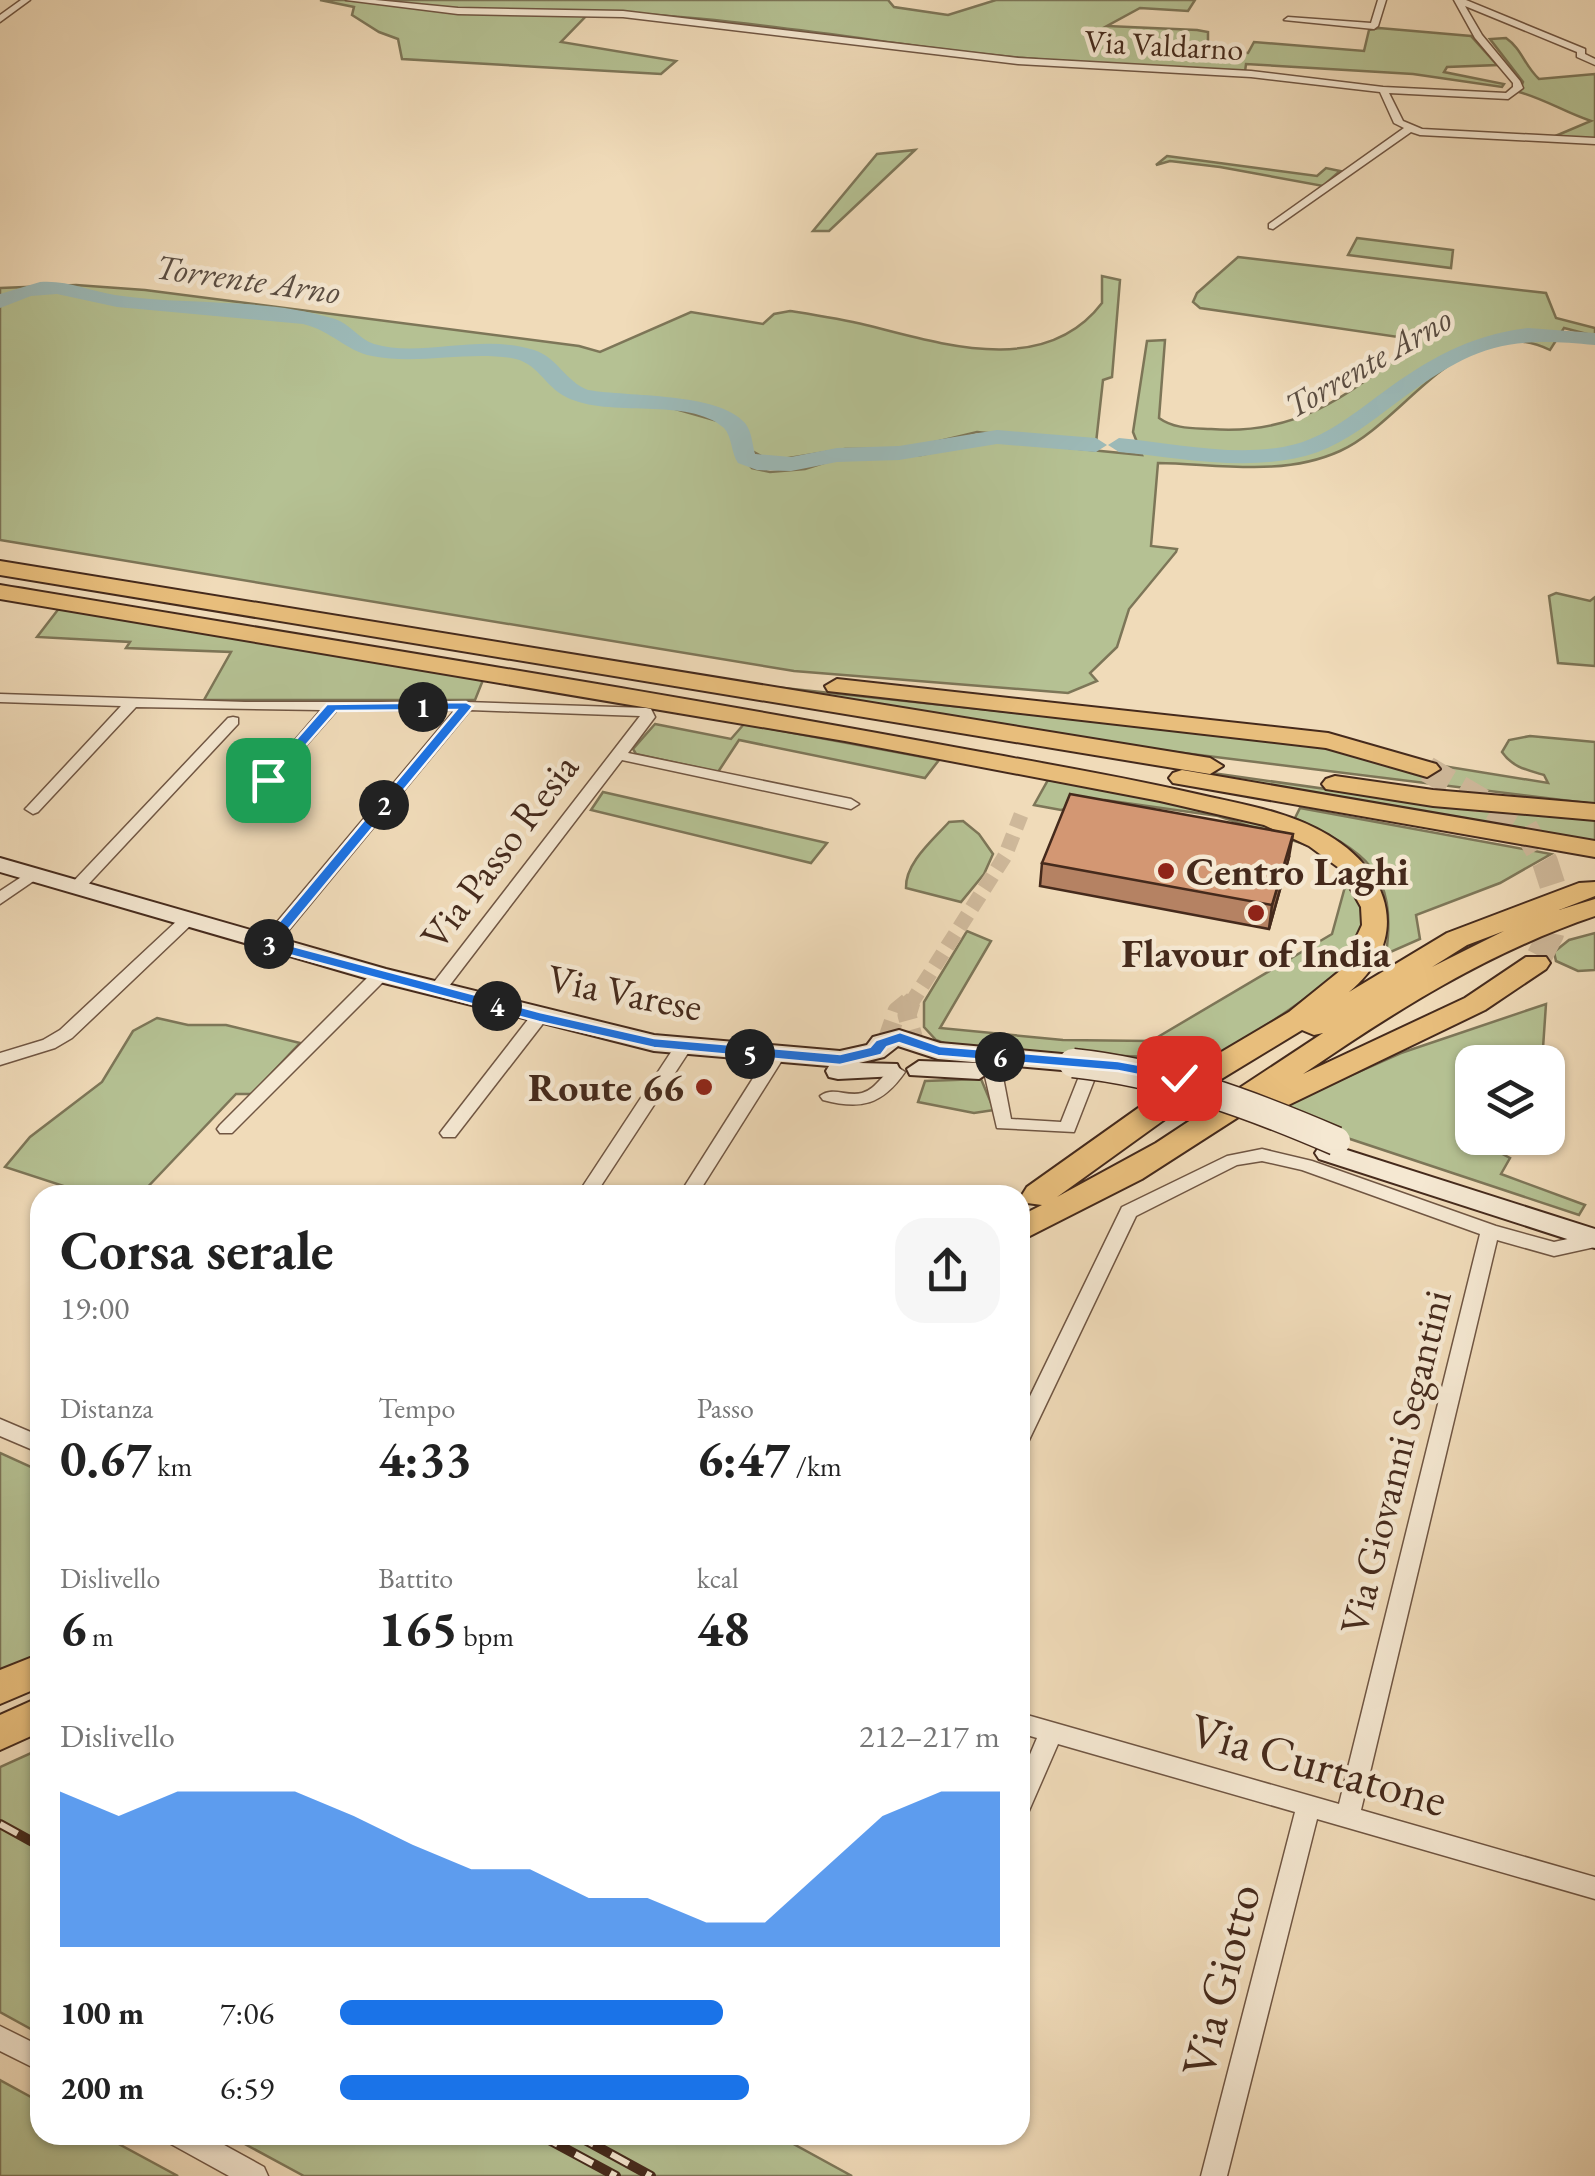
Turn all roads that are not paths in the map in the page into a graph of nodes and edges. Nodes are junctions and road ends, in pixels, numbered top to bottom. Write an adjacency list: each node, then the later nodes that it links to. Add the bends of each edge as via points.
1 (26, 0): 5 (street)
2 (350, 0): 8 (street, Via Valdarno, via 458,11 622,14 1018,61 1252,74)
3 (1382, 0): 6 (street, via 1374,26)
4 (1458, 0): 7 (street); 8 (street, Via Valdarno, via 1517,83 1514,91 1499,97)
5 (0, 18)
6 (1288, 20)
7 (1595, 62)
8 (1383, 90): 9 (street)
9 (1409, 129): 10 (street); 11 (street)
10 (1595, 141)
11 (1274, 226)
12 (0, 553): 22 (highway, via 814,683 1328,741)
13 (0, 568): 26 (highway, via 1190,763 1433,798)
14 (0, 581): 27 (highway)
15 (0, 592): 51 (highway, via 1160,793 1273,819 1350,864 1375,907 1376,925 1352,975 1299,1019 1207,1074)
16 (0, 698): 17 (street)
17 (133, 702): 19 (street); 25 (street)
18 (466, 706): 19 (street); 21 (street, Via Passo Resia, via 646,712); 34 (street)
19 (332, 707): 23 (street)
20 (232, 721): 30 (street)
21 (617, 755): 24 (street, Via Passo Resia); 37 (street, Via Passo Resia)
22 (1427, 769)
23 (268, 780)
24 (851, 804)
25 (33, 809)
26 (1595, 812)
27 (1595, 849)
28 (0, 865): 29 (main road, Via Varese)
29 (32, 875): 30 (main road, Via Varese); 31 (street)
30 (76, 888): 33 (main road, Via Varese)
31 (0, 899)
32 (1583, 900): 48 (highway, via 1404,995); 52 (highway, via 1457,939)
33 (186, 921): 34 (main road, Via Varese); 41 (street, via 66,1034)
34 (268, 944): 36 (main road, Via Varese)
35 (1536, 963): 48 (highway, via 1430,1028)
36 (380, 975): 37 (main road, Via Varese); 46 (street)
37 (437, 990): 38 (main road, Via Varese)
38 (539, 1017): 39 (main road, Via Varese); 47 (street)
39 (684, 1047): 40 (main road, Via Varese); 49 (street)
40 (775, 1056): 42 (main road, Via Varese, via 798,1068); 50 (street)
41 (0, 1059)
42 (901, 1062): 43 (main road, Via Varese); 44 (main road, Via Varese); 45 (street, via 873,1098)
43 (992, 1072): 44 (main road, Via Varese); 44 (street, via 1003,1124 1068,1128)
44 (1077, 1073): 55 (main road, Via Varese, via 1186,1094)
45 (829, 1096)
46 (226, 1130)
47 (449, 1133)
48 (1165, 1152): 53 (highway)
49 (593, 1185)
50 (694, 1185)
51 (1030, 1198)
52 (1030, 1198)
53 (1030, 1225)
54 (1490, 1232): 55 (street, via 1554,1248); 56 (street, via 1294,1162 1262,1155 1233,1160 1129,1212); 67 (street, Via Giovanni Segantini)
55 (1595, 1239)
56 (1030, 1417)
57 (0, 1427): 58 (street)
58 (30, 1440)
59 (30, 1674): 60 (highway)
60 (0, 1688)
61 (30, 1719): 64 (highway)
62 (1030, 1726): 63 (street, Via Curtatone)
63 (1051, 1732): 65 (street); 66 (street, Via Curtatone)
64 (0, 1733)
65 (1030, 1782)
66 (1309, 1804): 67 (street, Via Curtatone); 73 (street, Via Giotto)
67 (1348, 1816): 68 (street, Via Curtatone)
68 (1595, 1888)
69 (0, 2038): 70 (street)
70 (30, 2054)
71 (198, 2145): 72 (street)
72 (255, 2176)
73 (1214, 2176)

